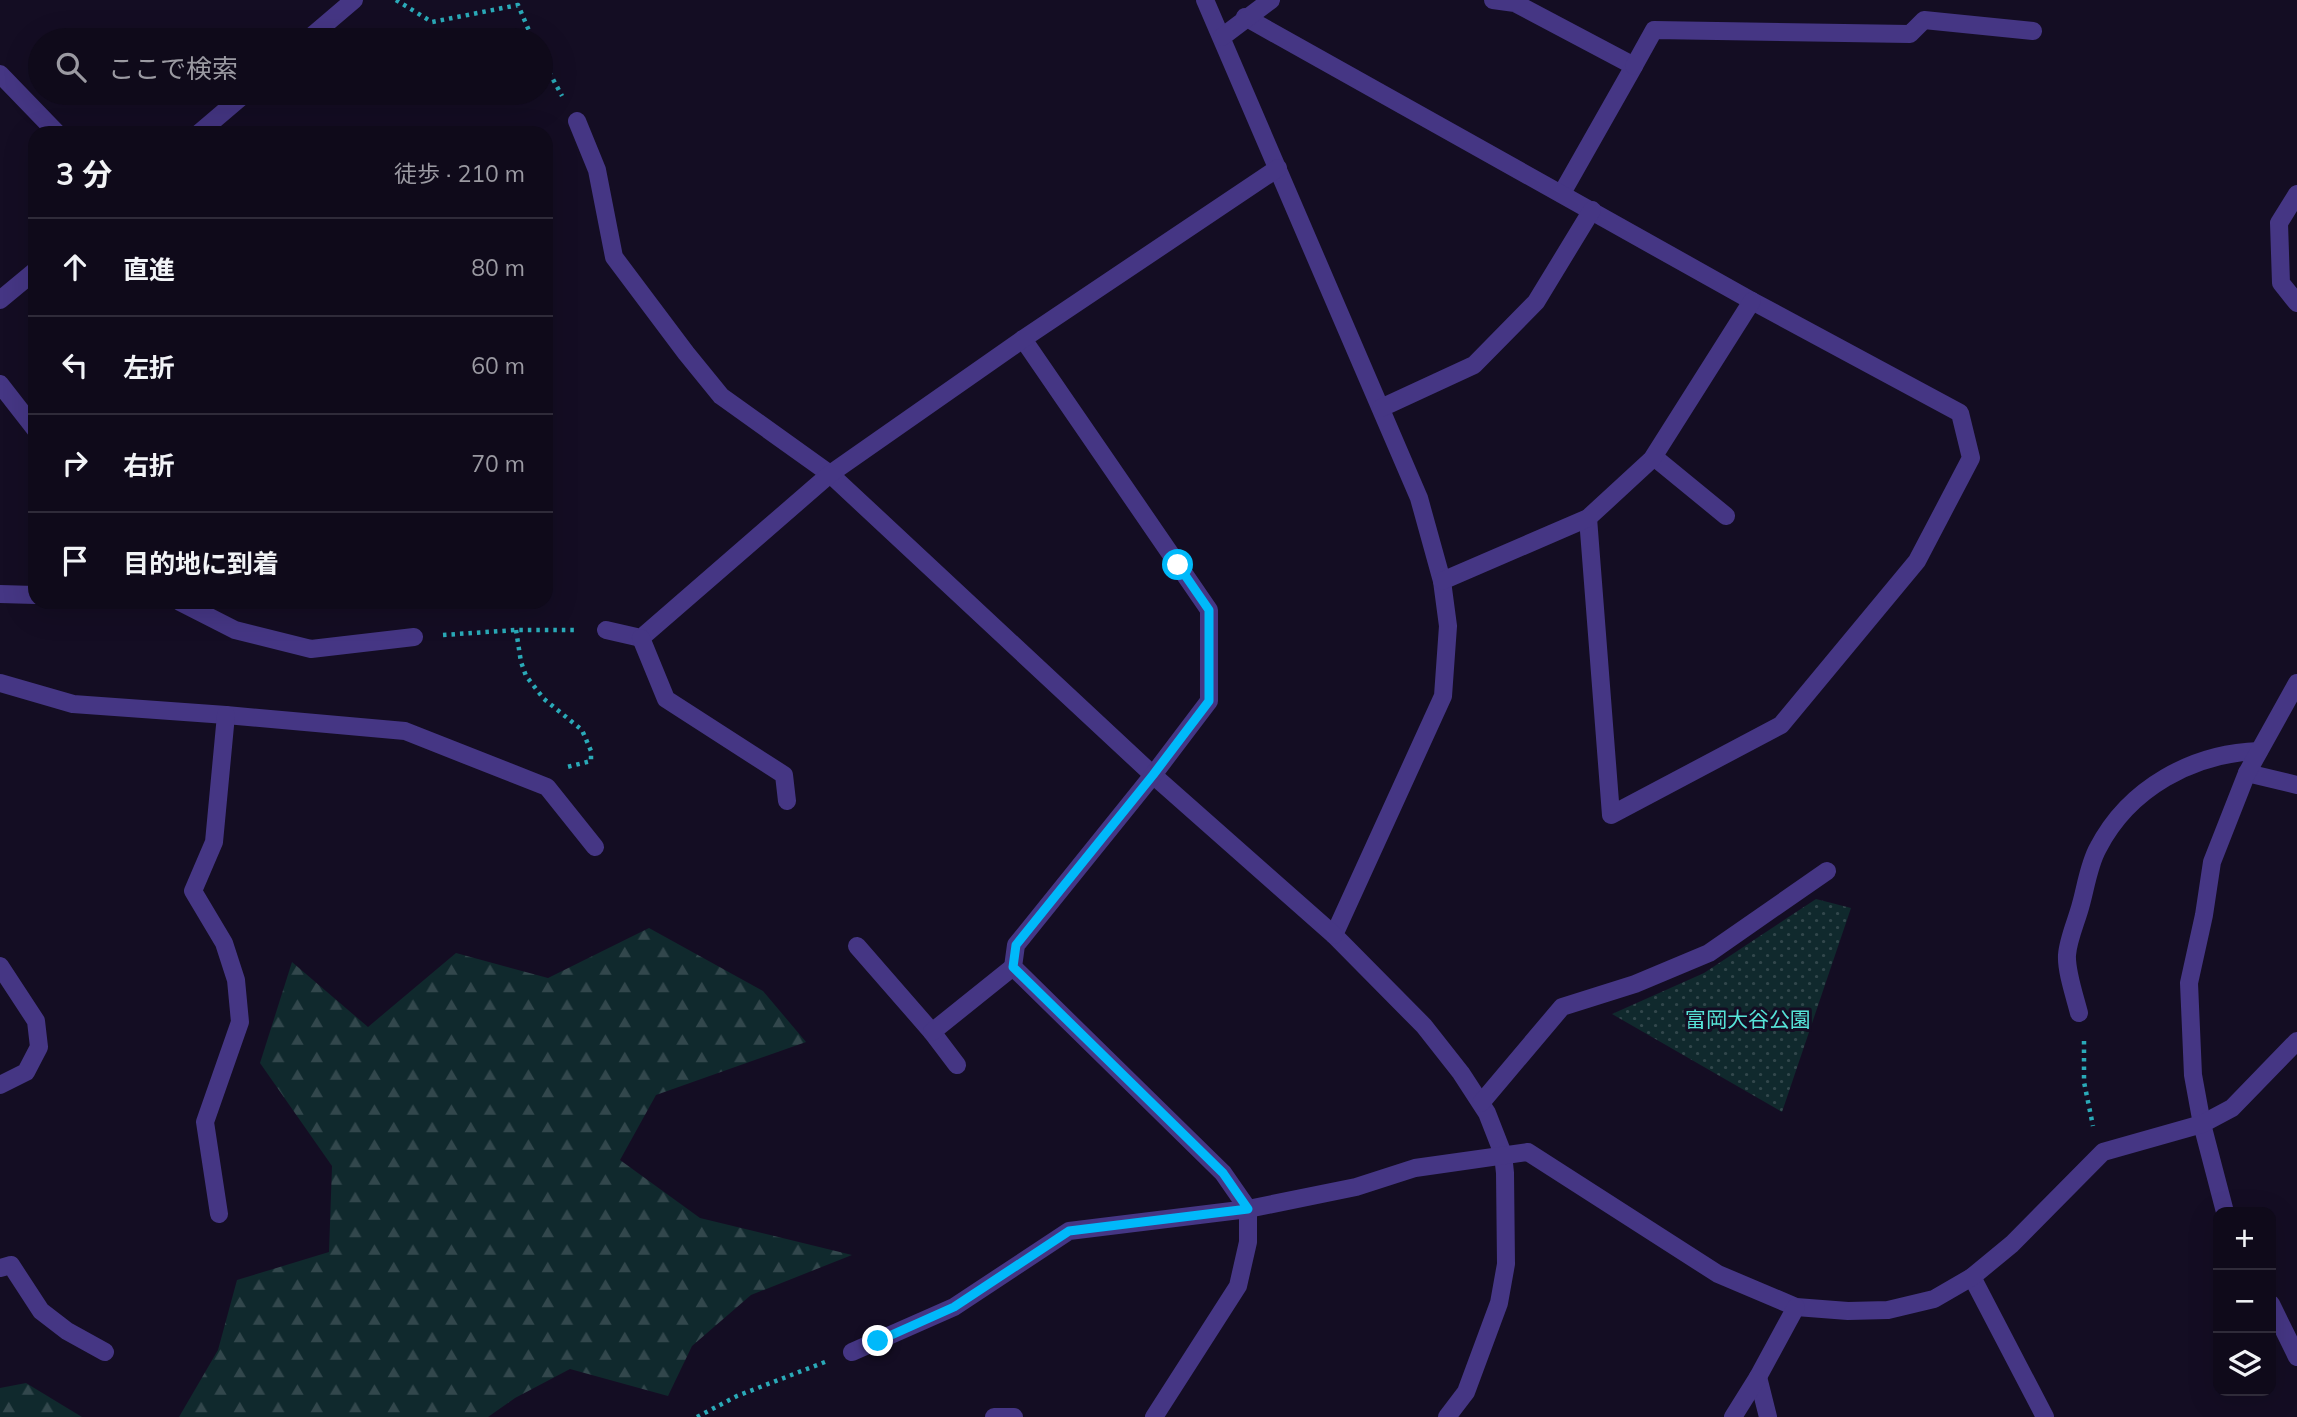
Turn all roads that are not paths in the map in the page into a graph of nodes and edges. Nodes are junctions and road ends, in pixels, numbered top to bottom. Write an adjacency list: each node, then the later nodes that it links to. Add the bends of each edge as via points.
1 (354, 0): 6 (street)
2 (1205, 0): 8 (street)
3 (1271, 0): 5 (street)
4 (1493, 0): 9 (street, via 1515,3)
5 (1245, 18): 8 (street); 18 (street)
6 (321, 28)
7 (2033, 31): 9 (street, via 1924,20 1910,33 1654,30)
8 (1222, 37): 17 (street)
9 (1634, 66): 18 (street)
10 (0, 74): 11 (street)
11 (28, 103)
12 (30, 105): 15 (street)
13 (232, 105): 16 (street)
14 (577, 121): 30 (street, via 597,170 614,257 721,396)
15 (50, 126)
16 (207, 126)
17 (1278, 168): 25 (street); 27 (street)
18 (1562, 193): 20 (street)
19 (2297, 194): 24 (street, via 2279,223 2281,283)
20 (1592, 210): 23 (street); 27 (street, via 1536,302 1474,365)
21 (28, 277): 22 (street)
22 (0, 300)
23 (1752, 300): 29 (street); 32 (street, via 1961,413 1970,458 1917,561 1781,725 1611,815)
24 (2297, 303)
25 (1023, 339): 30 (street); 45 (street, via 1209,610 1209,701)
26 (0, 384): 28 (street)
27 (1381, 408): 33 (street, via 1419,498)
28 (28, 420)
29 (1654, 457): 31 (street); 32 (street)
30 (830, 474): 39 (street); 45 (street)
31 (1726, 516)
32 (1588, 518): 33 (street)
33 (1442, 581): 50 (street, via 1448,626 1443,696)
34 (0, 594): 35 (street)
35 (28, 595)
36 (194, 609): 38 (street, via 235,630 311,649)
37 (606, 630): 39 (street)
38 (414, 637)
39 (641, 638): 47 (street, via 666,699 784,775)
40 (0, 682): 42 (street, via 73,704)
41 (2297, 683): 43 (street)
42 (226, 715): 48 (street, via 405,732 547,788); 66 (street, via 214,842 193,891 224,943 239,1008 240,1022 205,1122)
43 (2259, 751): 44 (street); 54 (street, via 2220,755 2178,771 2150,786 2117,817 2096,850 2067,956)
44 (2247, 772): 46 (street); 60 (street, via 2212,862 2189,983 2193,1075)
45 (1153, 775): 50 (street); 53 (street, via 1016,945)
46 (2297, 785)
47 (787, 801)
48 (595, 847)
49 (1827, 872): 59 (street, via 1709,953 1635,984 1562,1007)
50 (1334, 935): 59 (street, via 1424,1026)
51 (857, 946): 55 (street)
52 (0, 966): 58 (street, via 36,1021 38,1047 26,1072)
53 (1013, 967): 55 (street); 65 (street, via 1223,1173)
54 (2079, 1013)
55 (932, 1032): 57 (street)
56 (2297, 1041): 60 (street, via 2232,1108)
57 (957, 1065)
58 (0, 1085)
59 (1481, 1103): 63 (street)
60 (2202, 1124): 62 (street); 64 (street)
61 (2096, 1135): 62 (street)
62 (2103, 1152): 68 (street, via 2012,1244)
63 (1503, 1154): 65 (street, via 1415,1168 1356,1187); 69 (street, via 1528,1152 1718,1274); 78 (street, via 1506,1264 1499,1304 1466,1392)
64 (2224, 1207)
65 (1248, 1209): 72 (street, via 1069,1231 954,1307); 77 (street, via 1248,1242 1238,1286)
66 (219, 1214)
67 (0, 1268): 71 (street, via 11,1265 41,1311)
68 (1972, 1277): 69 (street, via 1934,1299 1888,1310); 81 (street)
69 (1796, 1307): 74 (street)
70 (2276, 1314): 73 (street)
71 (105, 1352)
72 (852, 1352)
73 (2297, 1357)
74 (1758, 1377): 79 (street); 80 (street)
75 (995, 1417): 76 (street)
76 (1014, 1417)
77 (1154, 1417)
78 (1447, 1417)
79 (1733, 1417)
80 (1768, 1417)
81 (2045, 1417)

